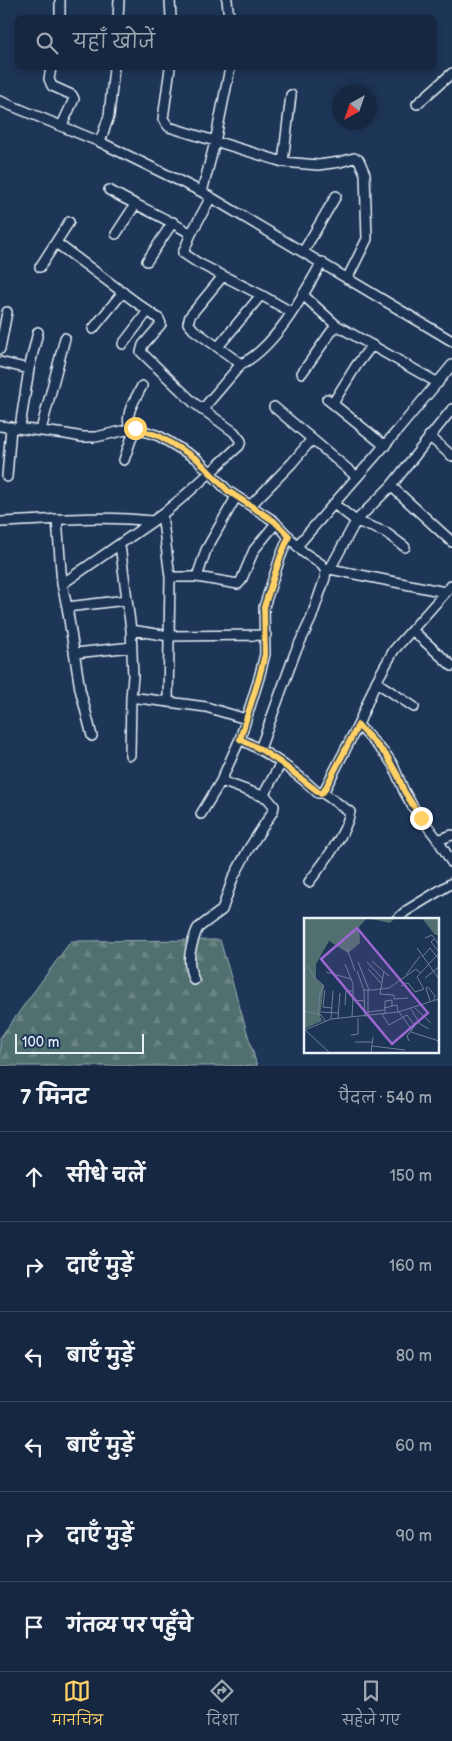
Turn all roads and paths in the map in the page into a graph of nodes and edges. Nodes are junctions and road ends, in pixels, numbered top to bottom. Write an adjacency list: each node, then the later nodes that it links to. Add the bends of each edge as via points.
1 (60, 0): 5 (street)
2 (119, 0): 6 (street)
3 (170, 0): 7 (street)
4 (227, 0): 8 (street)
5 (60, 15)
6 (118, 15)
7 (171, 15)
8 (229, 15)
9 (51, 70): 17 (street, via 52,86 74,99)
10 (114, 70): 18 (street, via 109,116)
11 (170, 70): 19 (street, via 165,124)
12 (230, 70): 19 (street)
13 (452, 73): 16 (street)
14 (291, 95): 20 (street)
15 (0, 101): 17 (street)
16 (417, 104)
17 (62, 125): 18 (street)
18 (100, 142): 22 (street)
19 (215, 142): 20 (street); 22 (street)
20 (283, 162): 36 (street, via 318,165 354,158 360,162 365,174 367,239)
21 (109, 190): 25 (street)
22 (202, 192): 24 (street)
23 (336, 196): 31 (street)
24 (211, 197): 29 (street); 31 (street)
25 (135, 205): 27 (street); 28 (street)
26 (69, 222): 30 (street)
27 (173, 222): 29 (street); 32 (street)
28 (116, 234)
29 (191, 234): 35 (street, via 183,254)
30 (56, 243): 34 (street); 37 (street)
31 (303, 252): 33 (street)
32 (147, 261)
33 (322, 262): 36 (street); 39 (street)
34 (40, 267)
35 (223, 276): 38 (street); 50 (street, via 188,321)
36 (347, 279): 47 (street)
37 (123, 292): 40 (street); 44 (street)
38 (261, 294): 42 (street); 50 (street)
39 (303, 295): 42 (street); 43 (street)
40 (148, 311): 48 (street); 61 (street, via 160,319 161,324 141,352)
41 (7, 312): 51 (street)
42 (291, 312): 53 (street, via 264,346)
43 (336, 325): 49 (street); 56 (street)
44 (94, 329)
45 (38, 332): 55 (street)
46 (65, 338): 65 (street)
47 (452, 341)
48 (123, 344)
49 (372, 345): 57 (street); 68 (street, via 330,401)
50 (218, 347): 53 (street)
51 (0, 349)
52 (0, 362): 55 (street)
53 (241, 364): 61 (street)
54 (452, 365): 57 (street)
55 (30, 369): 63 (street)
56 (302, 373)
57 (438, 383): 68 (street)
58 (142, 386): 64 (street, via 128,416)
59 (274, 407): 67 (street)
60 (452, 409): 66 (street)
61 (202, 410): 71 (street, via 234,432 241,441)
62 (0, 426): 63 (street)
63 (16, 427): 65 (street); 72 (street)
64 (132, 428): 65 (street, via 96,437); 70 (street); 71 (street, via 159,436 197,459)
65 (41, 430)
66 (429, 436): 69 (street); 74 (street)
67 (312, 439): 73 (street); 77 (street)
68 (385, 446): 73 (street)
69 (452, 456)
70 (124, 460)
71 (210, 472): 75 (street); 78 (street)
72 (7, 477)
73 (357, 477): 76 (street)
74 (391, 486): 81 (street); 85 (street)
75 (236, 497): 77 (street); 91 (street, via 206,550)
76 (334, 504): 81 (street); 87 (street)
77 (251, 505): 83 (street)
78 (162, 514): 80 (street); 90 (street)
79 (57, 520): 80 (street); 82 (street); 92 (street)
80 (153, 521): 86 (street)
81 (356, 521): 88 (street, via 385,532); 89 (street)
82 (1, 522)
83 (276, 523): 84 (street); 91 (street, via 254,550 238,584)
84 (289, 536): 87 (street); 99 (street, via 264,607)
85 (452, 542)
86 (120, 545): 92 (street); 95 (street)
87 (297, 546): 89 (street)
88 (405, 547)
89 (327, 568): 94 (street); 112 (street, via 311,619)
90 (170, 577): 91 (street); 100 (street)
91 (197, 577)
92 (62, 584): 96 (street)
93 (452, 585): 94 (street)
94 (445, 592): 98 (street)
95 (126, 600): 96 (street); 97 (street)
96 (68, 607): 102 (street)
97 (131, 630): 100 (street); 101 (street)
98 (412, 630): 103 (street); 104 (street, via 394,650)
99 (266, 635): 100 (street); 108 (street, via 263,662)
100 (169, 636): 106 (street)
101 (132, 647): 102 (street); 105 (street)
102 (75, 652): 110 (street)
103 (452, 666)
104 (376, 682): 107 (street); 109 (street)
105 (131, 697): 106 (street); 113 (street)
106 (168, 702): 108 (street, via 206,707)
107 (414, 707)
108 (246, 719): 111 (street)
109 (358, 725): 116 (street); 120 (street, via 387,756 413,807)
110 (92, 736)
111 (240, 739): 112 (street); 115 (street)
112 (260, 749): 114 (street)
113 (130, 755)
114 (281, 763): 116 (street, via 318,793); 117 (street)
115 (221, 781): 117 (street); 118 (street)
116 (323, 793): 122 (street, via 348,810 349,815 330,852)
117 (265, 797): 125 (street, via 274,806 273,811 233,878 222,910 196,932 188,965)
118 (200, 814)
119 (452, 834): 120 (street)
120 (438, 840): 121 (street)
121 (452, 863)
122 (309, 882)
123 (452, 883): 124 (street)
124 (398, 918)
125 (194, 980)

